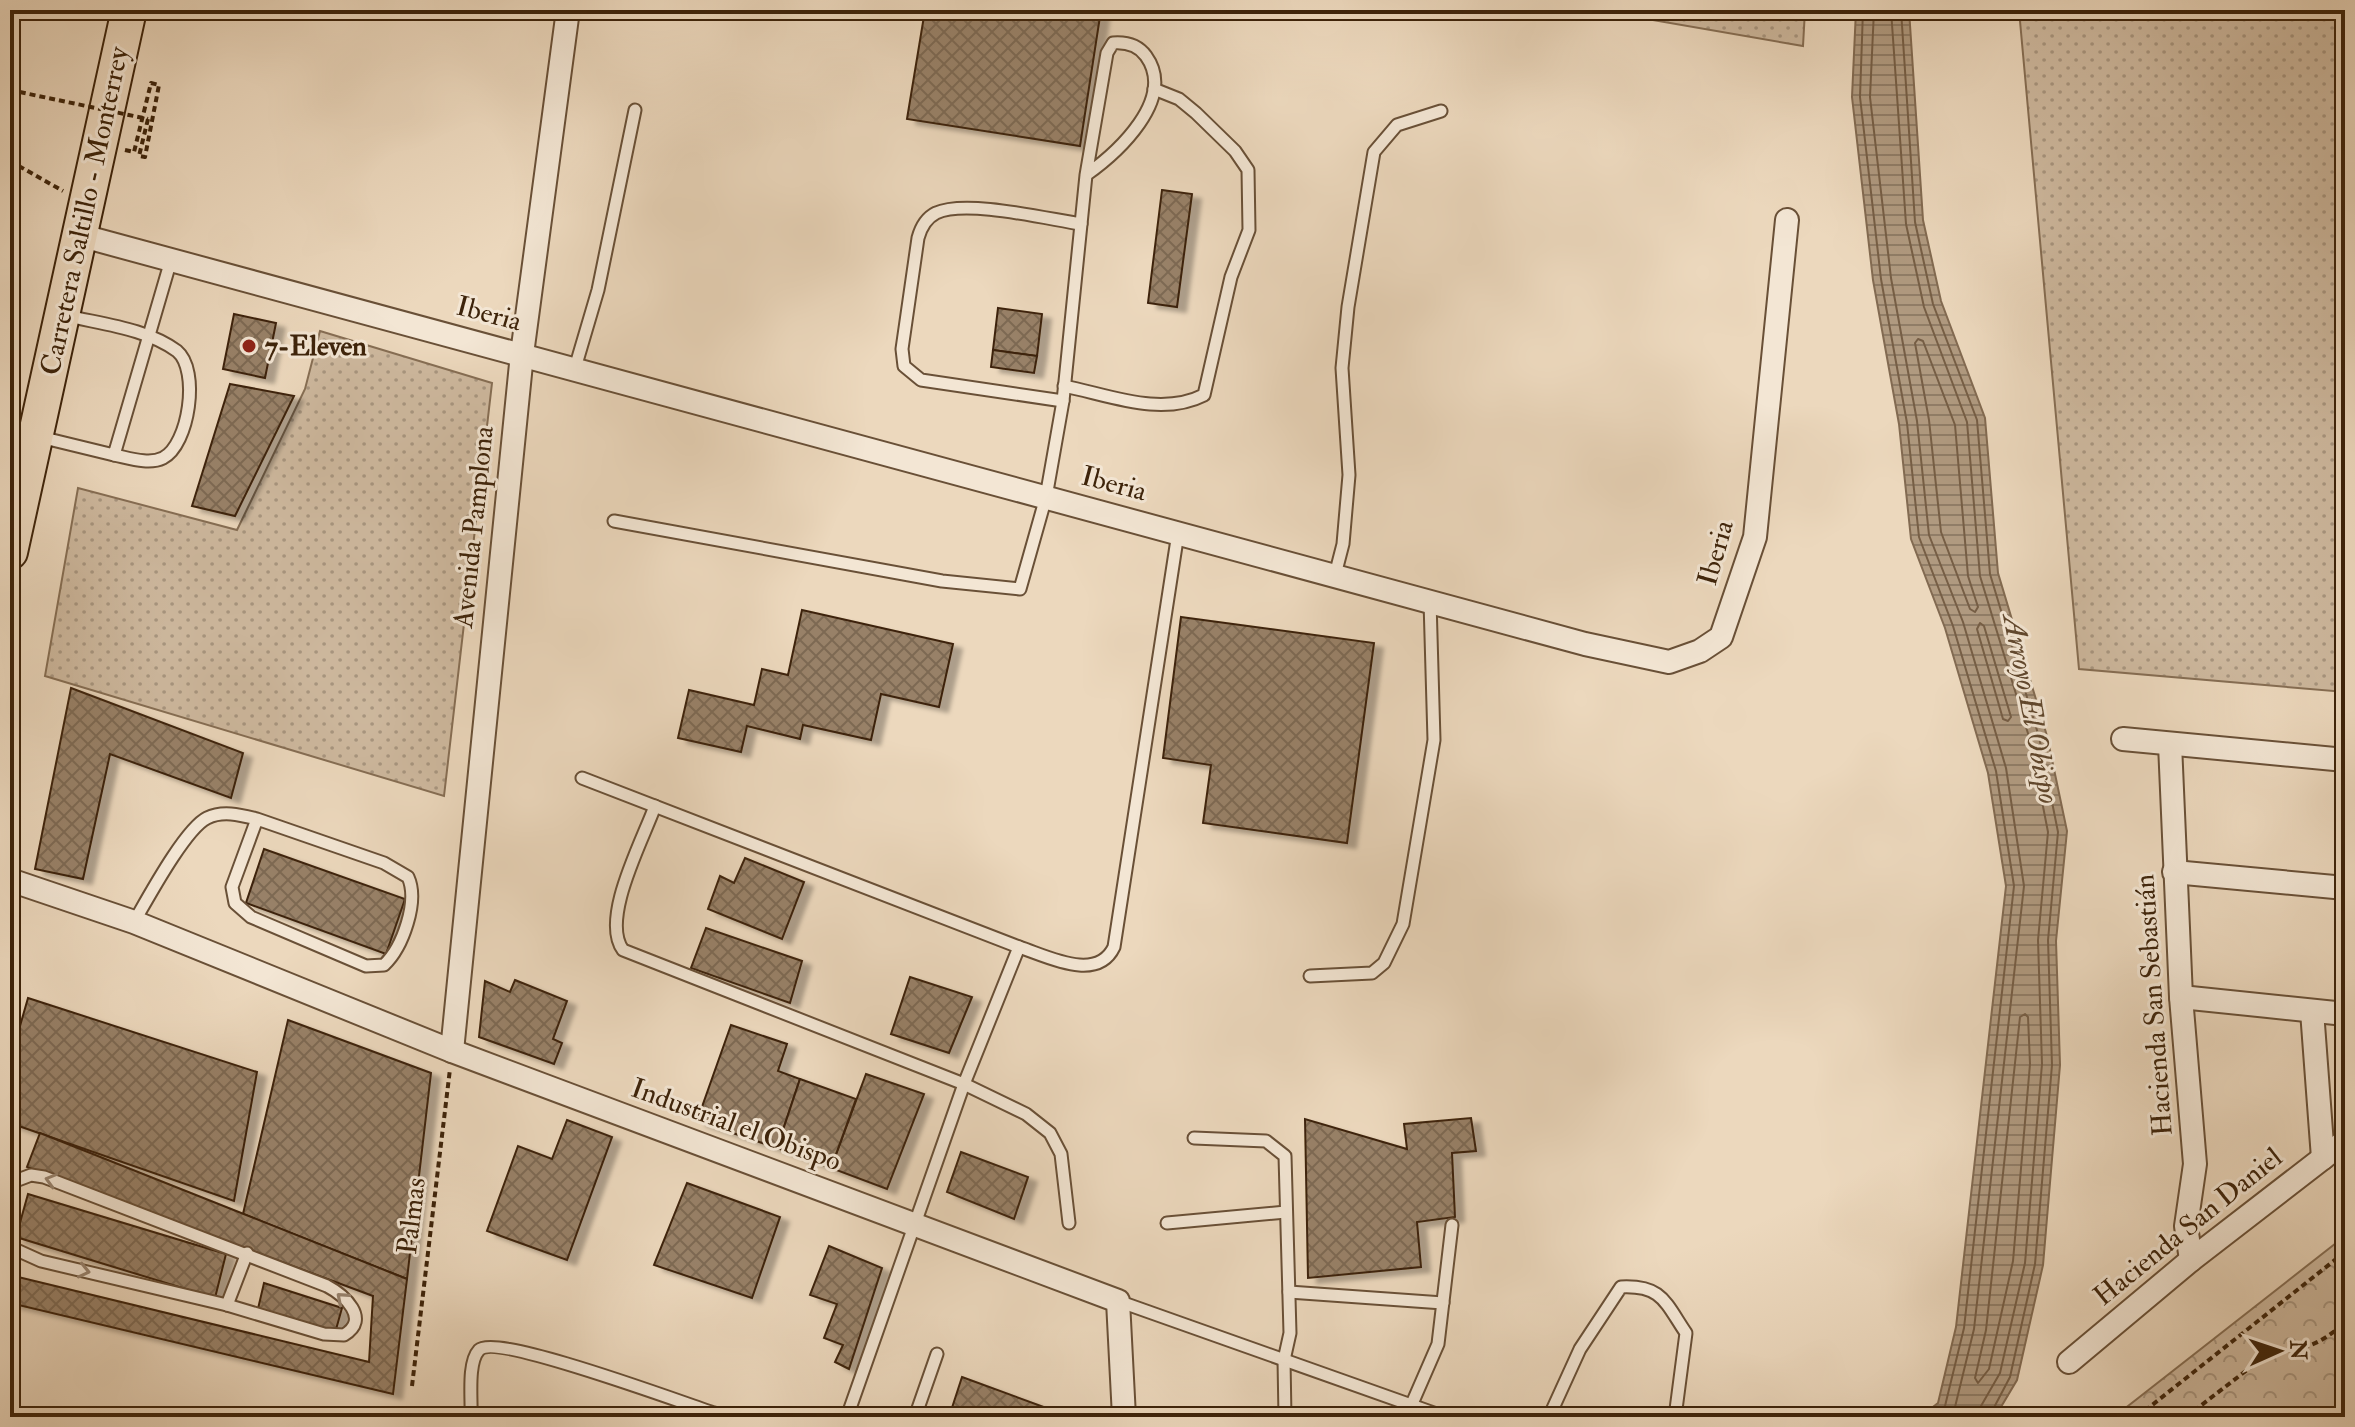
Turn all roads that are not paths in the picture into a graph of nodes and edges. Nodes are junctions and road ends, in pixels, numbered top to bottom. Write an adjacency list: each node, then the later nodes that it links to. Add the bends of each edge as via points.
1 (129, 10): 7 (main road, Carretera Saltillo - Monterrey)
2 (568, 10): 13 (street, Avenida Pamplona)
3 (1154, 89): 6 (lane, via 1140,120 1119,147); 6 (lane, via 1146,56 1134,45 1113,43); 15 (lane, via 1196,113 1248,170 1249,230 1231,277 1204,395 1168,407)
4 (635, 110): 14 (lane, via 598,290)
5 (1441, 111): 23 (lane, via 1397,125 1374,152 1342,368 1349,475)
6 (1086, 175): 9 (lane)
7 (83, 220): 10 (street, Iberia); 11 (main road, Carretera Saltillo - Monterrey)
8 (1787, 220): 24 (street, Iberia, via 1755,537 1721,637 1669,662)
9 (1081, 224): 15 (lane); 16 (lane, via 971,209 935,214 918,238 902,349 904,366 921,380)
10 (171, 260): 12 (lane); 13 (street, Iberia)
11 (62, 315): 12 (lane); 17 (main road, Carretera Saltillo - Monterrey)
12 (146, 335): 18 (lane); 18 (lane, via 178,352 188,365 187,416 175,448 164,458)
13 (522, 354): 14 (street, Iberia); 40 (street, Avenida Pamplona)
14 (575, 368): 19 (street, Iberia)
15 (1064, 386): 16 (lane)
16 (1063, 401): 19 (lane)
17 (35, 436): 18 (lane); 22 (main road, Carretera Saltillo - Monterrey)
18 (114, 455)
19 (1046, 497): 20 (lane, via 1020,589 1011,590); 21 (street, Iberia)
20 (614, 521)
21 (1178, 533): 23 (street, Iberia); 35 (lane, via 1114,947 1101,963 1088,966)
22 (10, 552)
23 (1335, 575): 24 (street, Iberia)
24 (1430, 600): 36 (lane, via 1434,740 1403,924 1384,963 1372,973)
25 (2123, 739): 26 (street)
26 (2170, 744): 27 (street); 31 (street, Hacienda San Sebastián)
27 (2345, 760)
28 (582, 778): 29 (lane)
29 (655, 806): 35 (lane); 41 (lane, via 617,908 616,940 623,950)
30 (257, 819): 30 (lane, via 232,887 235,903 251,917 366,966 384,965 397,949 413,897 408,877 384,863); 34 (lane, via 225,813 202,821)
31 (2174, 872): 33 (street); 37 (street, Hacienda San Sebastián)
32 (12, 883): 34 (street, Industrial el Obispo)
33 (2345, 888)
34 (134, 922): 40 (street, Industrial el Obispo)
35 (1019, 947): 41 (lane)
36 (1310, 976)
37 (2181, 997): 38 (street); 53 (street, Hacienda San Sebastián, via 2195,1164 2186,1226)
38 (2312, 1011): 39 (street); 44 (street)
39 (2345, 1014)
40 (452, 1051): 47 (street, Industrial el Obispo)
41 (964, 1084): 47 (lane); 48 (lane, via 1026,1114 1050,1133 1064,1167)
42 (1194, 1138): 46 (lane, via 1266,1141 1281,1150 1287,1163)
43 (2345, 1141): 44 (street, Hacienda San Daniel)
44 (2323, 1158): 53 (street, Hacienda San Daniel)
45 (10, 1183): 52 (lane, one-way to 45, via 44,1177 31,1175)
46 (1286, 1212): 49 (lane); 54 (lane)
47 (914, 1223): 55 (street, Industrial el Obispo); 64 (lane)
48 (1069, 1223)
49 (1167, 1223)
50 (1452, 1225): 56 (lane)
51 (10, 1247): 57 (lane, one-way to 57, via 41,1261)
52 (247, 1253): 57 (lane); 57 (lane, one-way to 52, via 338,1336 353,1325 354,1309 342,1295)
53 (2191, 1260): 60 (street, Hacienda San Daniel)
54 (1289, 1292): 56 (lane); 59 (lane, via 1290,1333)
55 (1118, 1301): 59 (lane, Industrial el Obispo); 66 (street)
56 (1443, 1303): 61 (lane, via 1438,1344)
57 (227, 1305)
58 (937, 1354): 65 (lane)
59 (1284, 1360): 61 (lane, Industrial el Obispo); 67 (lane)
60 (2069, 1362)
61 (1411, 1406): 68 (lane, Industrial el Obispo)
62 (714, 1413): 63 (lane, via 492,1344 475,1358)
63 (471, 1417)
64 (847, 1417)
65 (915, 1417)
66 (1124, 1417)
67 (1285, 1417)
68 (1445, 1417)
69 (1549, 1417): 70 (lane, via 1580,1349 1621,1287 1642,1286 1658,1292 1686,1333)
70 (1675, 1417)

